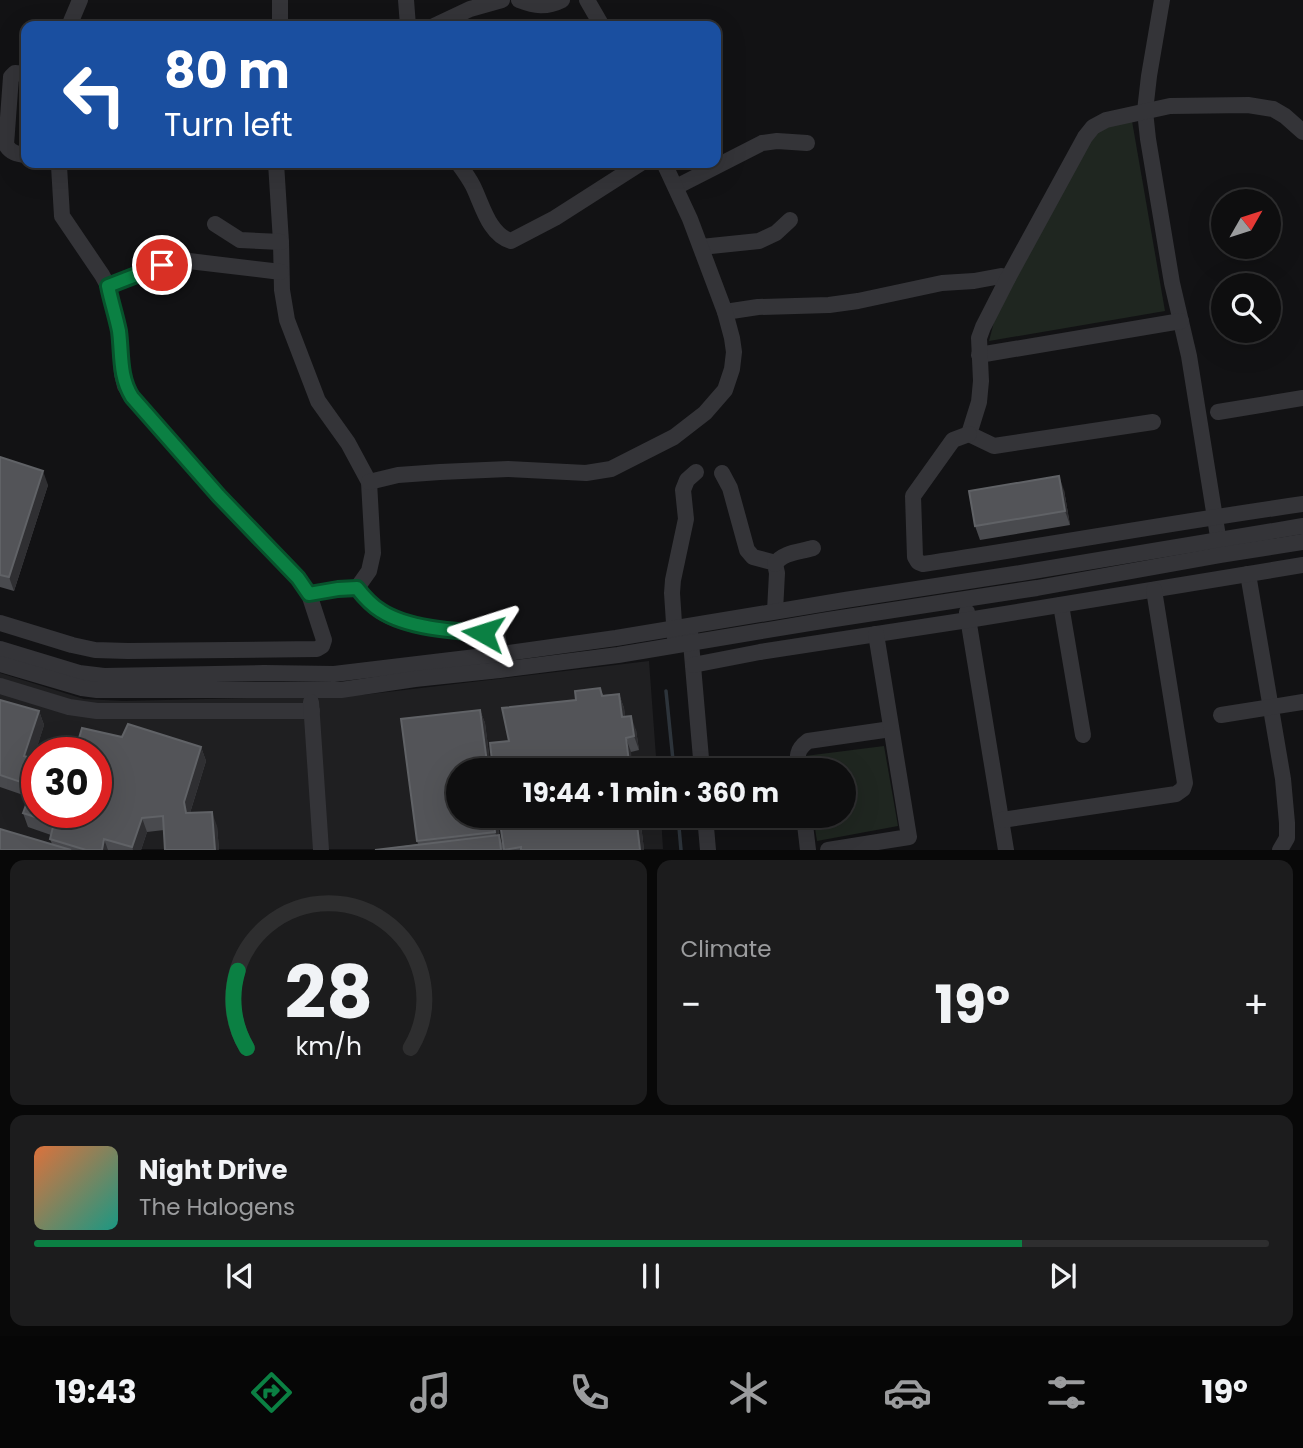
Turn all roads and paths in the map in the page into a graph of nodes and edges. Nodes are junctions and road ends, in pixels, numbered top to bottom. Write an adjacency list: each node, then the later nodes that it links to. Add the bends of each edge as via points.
1 (79, 0): 9 (street)
2 (280, 0): 10 (street)
3 (406, 0): 11 (street)
4 (502, 0): 12 (street)
5 (520, 0): 6 (street, via 551,5)
6 (562, 0)
7 (587, 0): 13 (street)
8 (1162, 0): 15 (street)
9 (71, 21)
10 (281, 21)
11 (408, 21)
12 (445, 21)
13 (599, 21)
14 (21, 74): 18 (street, via 10,77 6,145)
15 (1145, 111): 16 (street, via 1170,106 1248,105 1273,109); 34 (street, via 1093,127); 37 (street)
16 (1303, 132)
17 (807, 143): 19 (street, via 762,143)
18 (21, 154)
19 (721, 164)
20 (59, 168): 35 (street, via 62,215)
21 (276, 168): 29 (street)
22 (461, 168): 23 (street, via 491,224 511,241)
23 (633, 168)
24 (666, 168): 26 (street)
25 (713, 168): 26 (street)
26 (676, 187): 30 (street)
27 (790, 220): 30 (street, via 759,241)
28 (215, 225): 29 (street, via 240,240)
29 (281, 242): 33 (street)
30 (701, 247): 36 (street)
31 (189, 261): 33 (street)
32 (162, 265): 35 (street)
33 (281, 272): 45 (street, via 287,320 318,401)
34 (1007, 278): 36 (street, via 942,283 859,301); 38 (street, via 983,327)
35 (108, 286): 57 (street, via 119,331 122,374 132,397)
36 (725, 312): 45 (street, via 734,352 725,390 674,437 639,456 586,473 508,468 398,475)
37 (1181, 321): 38 (street); 47 (street)
38 (979, 355): 42 (street, via 979,402)
39 (1303, 398): 40 (street)
40 (1218, 412)
41 (1153, 422): 42 (street, via 994,446)
42 (970, 434): 47 (street, via 953,440 913,496 915,557 923,564)
43 (696, 472): 63 (street, via 683,490 685,519 673,580)
44 (722, 473): 52 (street, via 749,555)
45 (369, 482): 55 (street, via 373,554 369,571)
46 (1303, 504): 47 (street)
47 (1215, 516): 50 (street)
48 (1303, 526): 50 (street)
49 (1303, 542): 50 (street)
50 (1220, 547): 58 (street, via 1122,573); 60 (street)
51 (813, 548): 52 (street, via 784,555)
52 (775, 564): 60 (street)
53 (1303, 565): 54 (street)
54 (1248, 575): 56 (street); 73 (street)
55 (357, 588): 57 (street); 67 (street, via 368,602 398,620 497,634)
56 (1154, 590): 59 (street); 80 (street, via 1183,789 1176,794)
57 (309, 594): 62 (street, via 324,640 317,649 95,650)
58 (966, 599): 61 (street); 65 (street)
59 (1061, 605): 61 (street); 77 (street)
60 (775, 611): 63 (street)
61 (968, 620): 64 (street); 80 (street)
62 (0, 623)
63 (682, 627): 65 (street); 67 (street)
64 (876, 634): 69 (street); 76 (street)
65 (683, 644): 69 (street); 70 (street, via 341,690)
66 (0, 649): 70 (street, via 104,676)
67 (501, 654): 70 (street, via 334,674)
68 (0, 664): 70 (street, via 97,690)
69 (693, 665): 78 (street)
70 (310, 682): 74 (street)
71 (0, 686): 74 (street, via 97,711)
72 (1303, 702): 73 (street)
73 (1270, 706): 75 (street); 88 (street, via 1287,823 1287,838)
74 (312, 711): 83 (street)
75 (1221, 715)
76 (891, 729): 79 (street, via 808,741); 86 (street, via 909,837)
77 (1083, 736)
78 (701, 758)
79 (797, 758)
80 (1002, 820): 87 (street)
81 (706, 828): 84 (street)
82 (805, 828): 85 (street)
83 (321, 849)
84 (708, 849)
85 (808, 849)
86 (828, 849)
87 (1006, 849)
88 (1280, 849)

